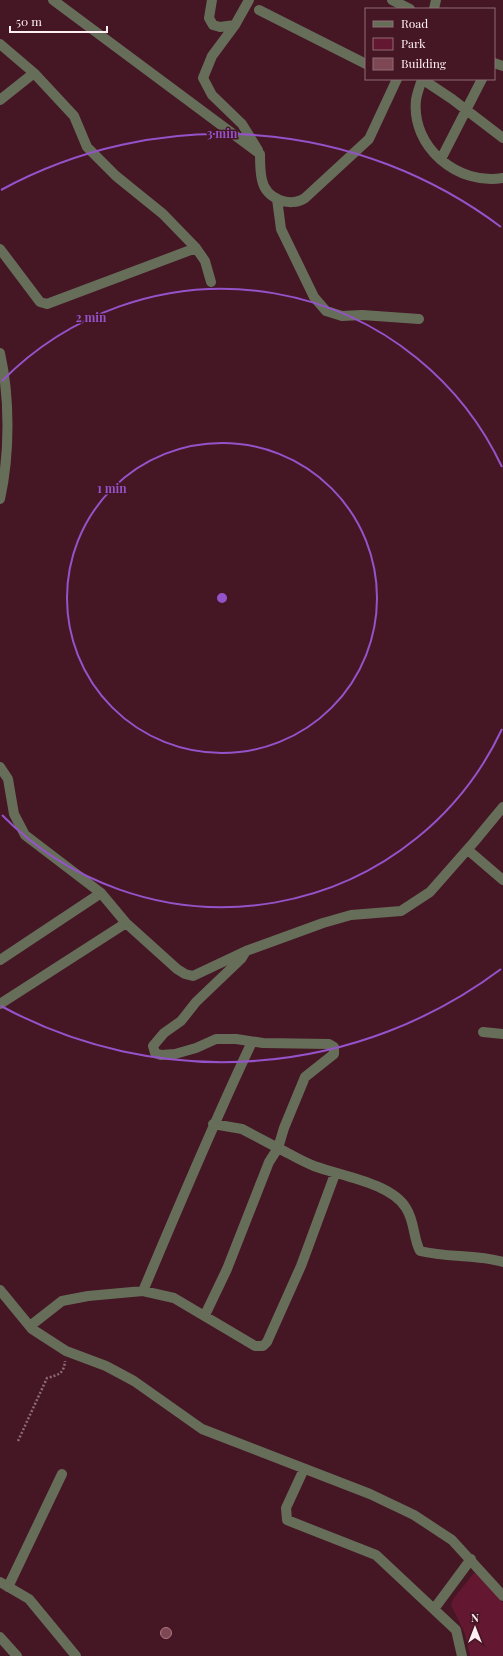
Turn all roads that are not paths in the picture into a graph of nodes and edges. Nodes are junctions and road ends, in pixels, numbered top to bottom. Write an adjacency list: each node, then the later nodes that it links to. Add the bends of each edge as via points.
1 (53, 0): 18 (street)
2 (212, 0): 7 (street, via 210,18 213,25)
3 (249, 0): 7 (street)
4 (392, 0): 5 (street)
5 (408, 8)
6 (258, 10): 9 (street)
7 (235, 25): 18 (street, via 212,56 203,78 212,95 242,124)
8 (0, 44): 10 (street)
9 (365, 64)
10 (34, 73): 15 (street); 23 (street, via 74,116 87,147 116,176 163,214)
11 (397, 80): 21 (street, via 369,139 305,198 291,203)
12 (422, 80): 19 (street, via 416,98 417,118 428,146)
13 (423, 80): 16 (street)
14 (482, 80): 16 (street)
15 (0, 100)
16 (467, 110): 17 (street); 19 (street)
17 (503, 138)
18 (260, 154): 21 (street, via 262,179 267,190)
19 (441, 160): 20 (street, via 473,178)
20 (503, 178)
21 (278, 199): 25 (street, via 281,229 314,297 326,311 342,316)
22 (0, 248): 23 (street, via 40,302 47,304)
23 (196, 248): 24 (street, via 205,261)
24 (211, 282)
25 (419, 319)
26 (0, 353): 27 (street, via 6,385)
27 (2, 465): 28 (street)
28 (0, 499)
29 (0, 767): 33 (street, via 8,779 14,814 25,835)
30 (503, 807): 31 (street)
31 (468, 850): 32 (street); 35 (street, via 430,892 401,911 351,915)
32 (503, 880)
33 (101, 893): 34 (street); 36 (street)
34 (126, 923): 35 (street, via 185,974 193,976); 37 (street)
35 (246, 951): 40 (street, via 242,959 153,1046 154,1053 161,1055 196,1048 216,1039)
36 (0, 960)
37 (0, 1004)
38 (483, 1032): 39 (street)
39 (503, 1034)
40 (252, 1042): 41 (street); 42 (street, via 311,1042 334,1047 334,1054 305,1077)
41 (213, 1124): 42 (street, via 242,1129); 46 (street)
42 (278, 1148): 43 (street); 47 (street, via 269,1162 227,1269)
43 (335, 1174): 44 (street, via 378,1187 398,1198 407,1209 413,1223 415,1242 420,1251 436,1255 476,1256); 47 (street, via 302,1266 267,1342 263,1346 255,1346)
44 (503, 1262)
45 (0, 1290): 48 (street)
46 (143, 1291): 47 (street, via 174,1298); 48 (street, via 62,1301)
47 (205, 1314)
48 (30, 1326): 49 (street, via 66,1351 106,1366 134,1381 202,1429)
49 (304, 1469): 51 (street, via 370,1494 414,1515 452,1540); 54 (street, via 286,1508 287,1520 376,1555)
50 (62, 1474): 52 (street)
51 (471, 1559): 53 (street); 54 (street)
52 (4, 1585): 57 (street, via 29,1599)
53 (503, 1596)
54 (434, 1609): 58 (street, via 456,1630)
55 (0, 1638): 56 (street)
56 (17, 1656)
57 (76, 1656)
58 (462, 1656)

